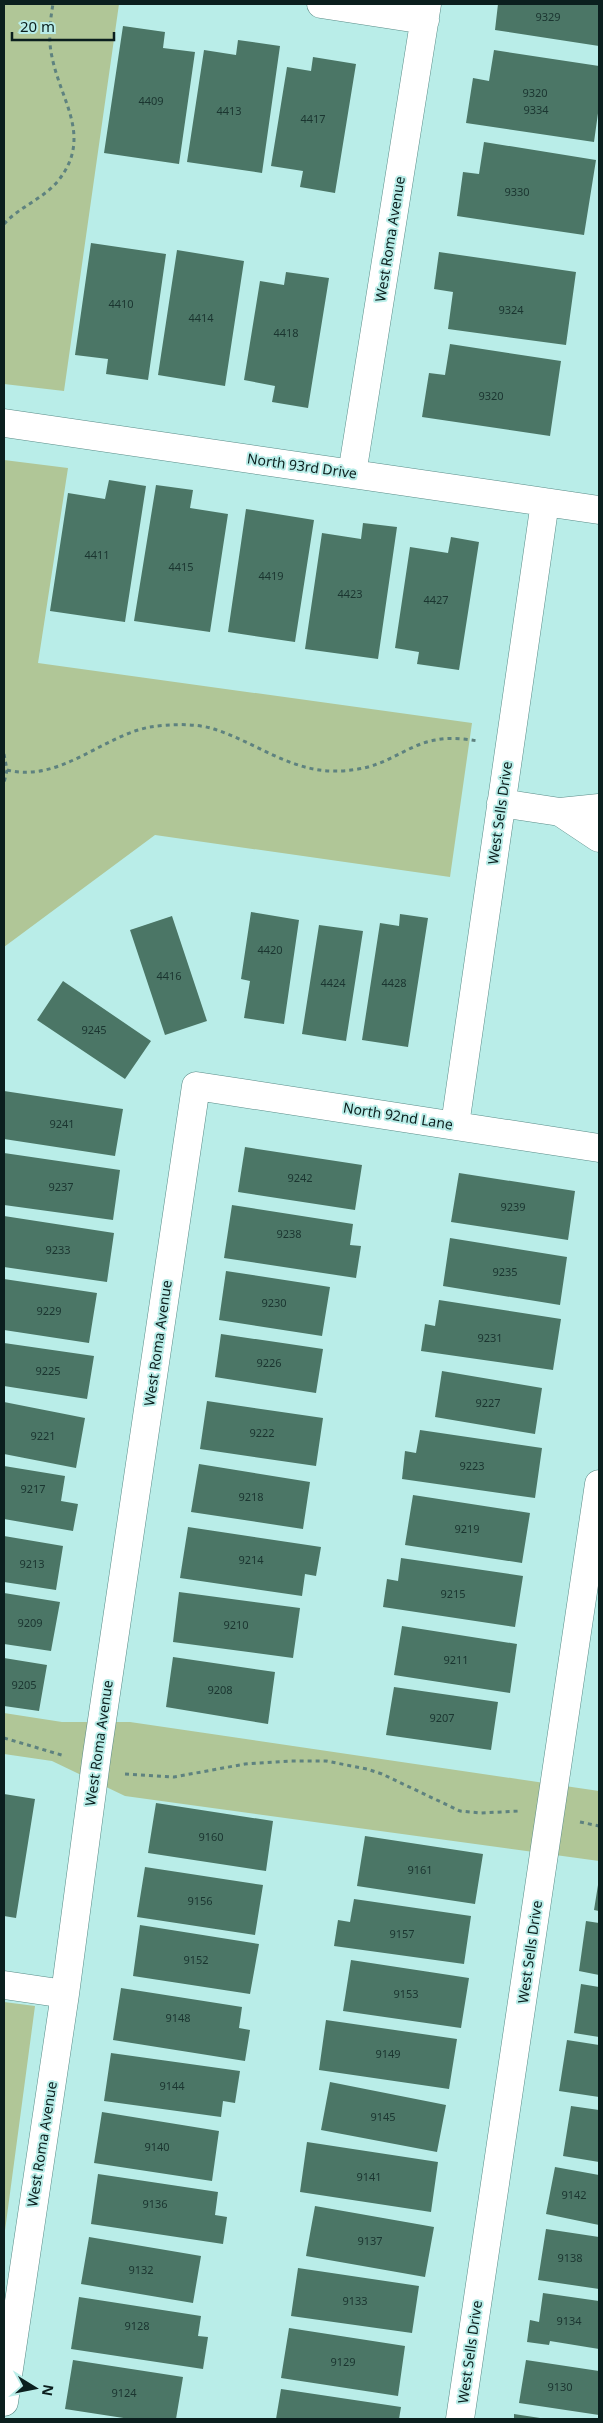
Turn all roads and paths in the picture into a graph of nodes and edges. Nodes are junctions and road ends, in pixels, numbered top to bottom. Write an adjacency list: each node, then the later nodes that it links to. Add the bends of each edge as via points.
1 (53, 4): 4 (path, via 52,56 73,118 72,154 58,181)
2 (320, 4): 3 (street)
3 (426, 12): 6 (street, West Roma Avenue)
4 (4, 224)
5 (4, 424): 6 (street, North 93rd Drive)
6 (352, 474): 7 (street, North 93rd Drive)
7 (544, 502): 8 (street, North 93rd Drive); 9 (street, West Sells Drive)
8 (599, 510)
9 (510, 746): 11 (path, via 459,739 437,740 376,765 335,771 290,763 213,728 178,725 150,727 127,734 59,766 38,771); 13 (street, West Sells Drive)
10 (4, 754): 11 (path)
11 (7, 770): 12 (path)
12 (4, 782)
13 (501, 803): 15 (street); 18 (street, West Sells Drive)
14 (599, 808): 15 (street)
15 (560, 812): 16 (street)
16 (599, 838)
17 (196, 1086): 18 (street, North 92nd Lane); 22 (street, West Roma Avenue)
18 (455, 1124): 19 (street, North 92nd Lane)
19 (599, 1148)
20 (599, 1484): 23 (street, West Sells Drive)
21 (4, 1738): 22 (path, via 48,1749 66,1756 65,1763)
22 (94, 1769): 23 (path, via 136,1776 174,1777 245,1764 326,1761 366,1768 460,1811 516,1811); 26 (street, West Roma Avenue)
23 (550, 1816): 24 (path); 29 (street, West Sells Drive)
24 (599, 1826)
25 (4, 1985): 26 (street)
26 (65, 1994): 27 (street, West Roma Avenue)
27 (12, 2281): 28 (street, West Roma Avenue)
28 (4, 2402)
29 (460, 2419)

